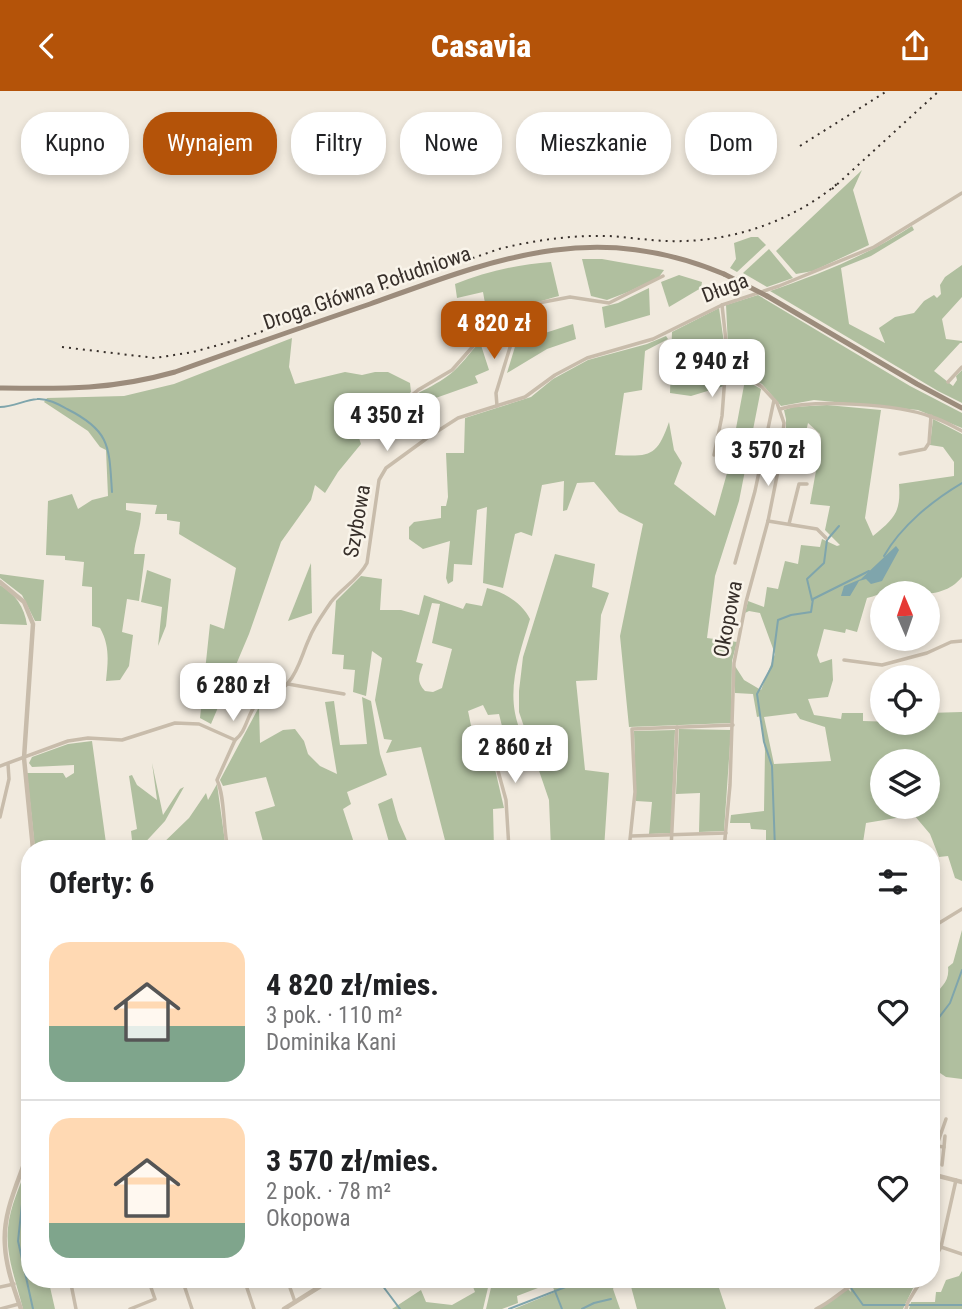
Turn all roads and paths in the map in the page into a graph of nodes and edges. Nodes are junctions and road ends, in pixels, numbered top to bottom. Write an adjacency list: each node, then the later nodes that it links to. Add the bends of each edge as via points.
1 (962, 193): 3 (street, Długa, via 874,247)
2 (663, 276): 4 (street, via 609,303 570,297)
3 (722, 305): 5 (street); 10 (street, Długa, via 653,339 570,365 524,397)
4 (517, 311): 10 (street, via 519,318 496,393); 14 (street, via 483,335 452,370)
5 (727, 350): 9 (street, via 736,369); 17 (street)
6 (962, 367): 7 (street)
7 (948, 381)
8 (0, 388): 11 (main road, Droga Główna Południowa, bridge, via 86,389 140,382 463,271 540,250 592,247 674,257 724,274)
9 (774, 400): 12 (street); 22 (street, Okopowa)
10 (498, 407): 26 (street, Szybowa, via 458,418 386,468 377,485 368,563 319,621)
11 (962, 408)
12 (780, 409): 13 (street, via 814,403); 19 (street, Okopowa, via 784,432)
13 (931, 416): 15 (street); 16 (street, via 925,449)
14 (386, 417)
15 (962, 431)
16 (900, 454)
17 (714, 455)
18 (807, 484): 20 (street, via 799,484)
19 (768, 521): 20 (street); 28 (street, Okopowa, via 734,663)
20 (789, 523): 21 (street, via 817,529)
21 (826, 538)
22 (735, 563)
23 (0, 582): 32 (street, via 24,602 33,624)
24 (962, 641): 25 (street, via 882,665)
25 (844, 660)
26 (288, 684): 27 (street); 31 (street, via 258,702)
27 (344, 694)
28 (733, 725): 30 (street); 36 (street, Okopowa)
29 (486, 727): 41 (street, via 506,800)
30 (677, 727): 37 (street); 38 (street, via 632,729 635,792)
31 (235, 740): 32 (street, via 199,724 175,723 122,740 68,741); 40 (street, via 217,780)
32 (24, 758): 33 (street); 39 (street)
33 (8, 764): 34 (street); 35 (street)
34 (0, 767)
35 (0, 817)
36 (726, 833): 37 (street); 44 (street, Okopowa)
37 (672, 834): 38 (street); 43 (street)
38 (631, 836): 42 (street)
39 (32, 840)
40 (226, 840)
41 (508, 840)
42 (630, 840)
43 (672, 840)
44 (725, 840)
45 (962, 909): 46 (street)
46 (940, 923)
47 (946, 1119): 48 (street)
48 (940, 1135)
49 (945, 1136): 51 (street)
50 (940, 1146): 51 (street)
51 (944, 1147): 52 (street)
52 (942, 1165)
53 (21, 1175): 57 (street)
54 (940, 1176): 55 (street)
55 (959, 1181): 58 (street)
56 (0, 1216): 57 (street)
57 (7, 1217): 60 (street, via 5,1249)
58 (941, 1247): 59 (street)
59 (962, 1254)
60 (14, 1284): 61 (street); 72 (street)
61 (0, 1287)
62 (72, 1288): 74 (street)
63 (151, 1288): 75 (street, via 155,1299)
64 (185, 1288): 76 (street)
65 (247, 1288): 77 (street)
66 (290, 1288): 70 (street)
67 (318, 1288): 70 (street)
68 (846, 1288): 79 (street)
69 (917, 1288): 71 (street)
70 (295, 1302): 78 (street)
71 (907, 1305)
72 (20, 1307): 73 (street)
73 (0, 1309)
74 (76, 1309)
75 (130, 1309)
76 (192, 1309)
77 (254, 1309)
78 (284, 1309)
79 (816, 1309)

